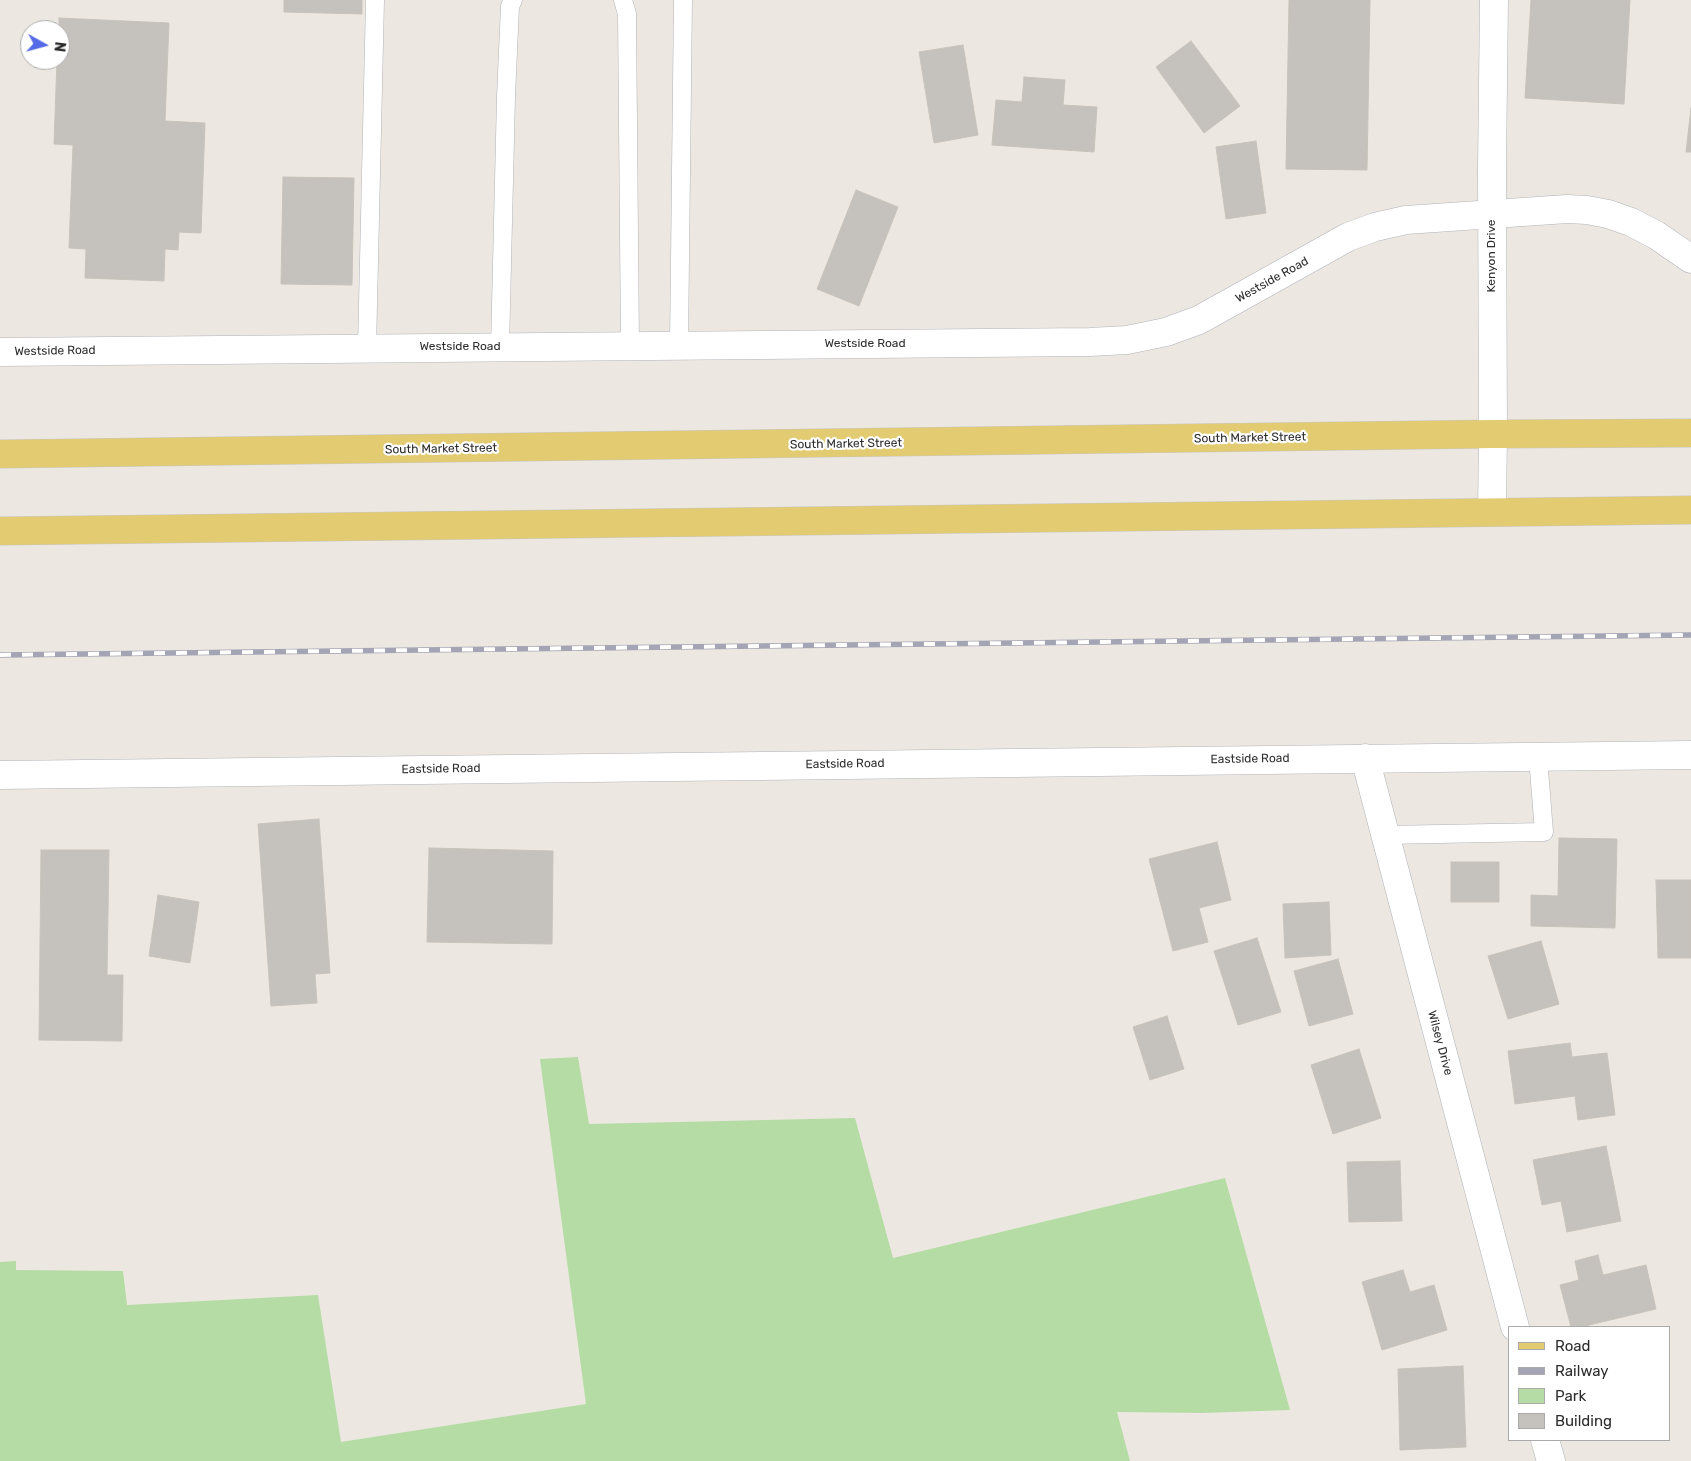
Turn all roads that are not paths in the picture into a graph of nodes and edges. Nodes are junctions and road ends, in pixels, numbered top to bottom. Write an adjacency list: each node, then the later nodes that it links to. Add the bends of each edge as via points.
1 (375, 0): 11 (lane)
2 (513, 0): 10 (lane, via 510,6 506,97)
3 (623, 0): 9 (lane, via 627,14)
4 (683, 0): 8 (lane)
5 (1494, 0): 6 (street, Kenyon Drive)
6 (1492, 213): 7 (street, Westside Road, via 1567,209 1608,214 1656,235); 8 (street, Westside Road, via 1406,220 1375,226 1348,237 1199,320 1166,332 1127,340); 14 (street, Kenyon Drive)
7 (1691, 258)
8 (679, 345): 9 (street, Westside Road)
9 (630, 346): 10 (street, Westside Road)
10 (500, 347): 11 (street, Westside Road)
11 (367, 348): 12 (street, Westside Road)
12 (0, 352)
13 (1691, 433): 14 (main road, South Market Street)
14 (1494, 434): 15 (main road, South Market Street); 17 (street, Kenyon Drive)
15 (0, 454)
16 (1691, 510): 17 (main road)
17 (1492, 512): 18 (main road)
18 (0, 531)
19 (1691, 755): 20 (street, Eastside Road)
20 (1538, 756): 21 (street, Eastside Road); 23 (lane, via 1544,832)
21 (1365, 758): 22 (street, Eastside Road); 23 (street, Wilsey Drive)
22 (0, 775)
23 (1385, 835): 24 (street, Wilsey Drive)
24 (1515, 1326)
25 (1545, 1441): 26 (street)
26 (1551, 1461)

